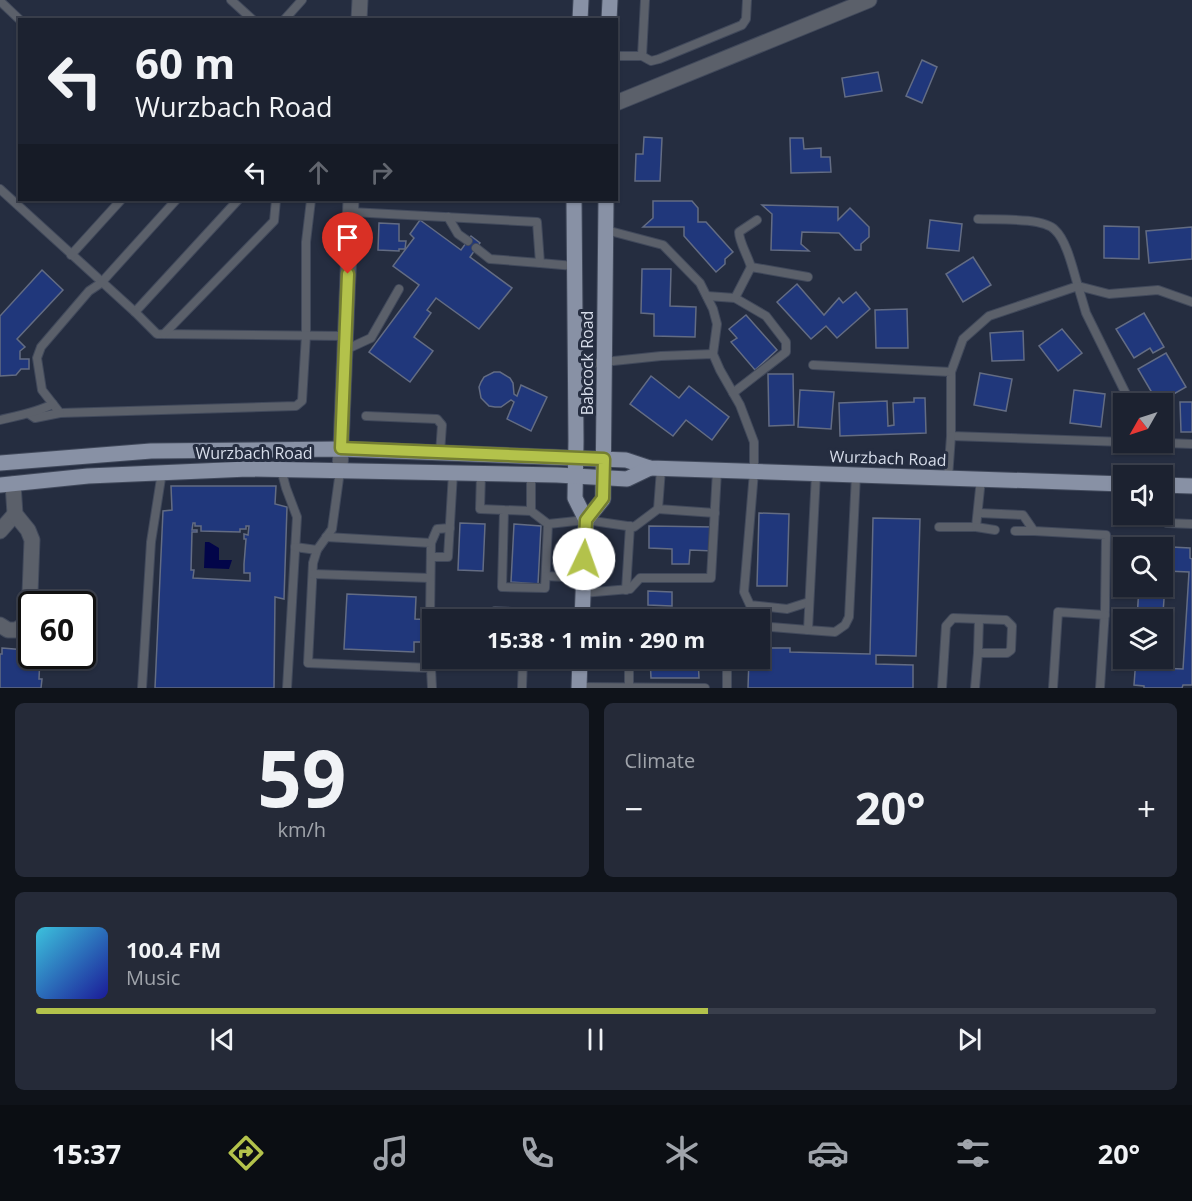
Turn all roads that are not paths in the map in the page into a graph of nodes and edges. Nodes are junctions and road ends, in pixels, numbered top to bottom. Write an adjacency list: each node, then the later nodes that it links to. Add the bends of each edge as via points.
1 (231, 0): 11 (lane)
2 (302, 0): 12 (lane)
3 (360, 0): 13 (street)
4 (581, 0): 14 (main road)
5 (610, 0): 15 (main road)
6 (645, 0): 17 (lane)
7 (747, 0): 17 (lane, via 742,25 659,59 651,61)
8 (869, 0): 18 (street)
9 (0, 2): 10 (lane)
10 (18, 18)
11 (250, 18)
12 (286, 18)
13 (359, 18)
14 (580, 18)
15 (609, 18)
16 (618, 56): 17 (lane)
17 (642, 56)
18 (618, 101)
19 (0, 189): 34 (lane)
20 (119, 201): 34 (lane)
21 (175, 201): 39 (lane)
22 (237, 201): 45 (lane)
23 (276, 201): 46 (lane, via 274,222)
24 (311, 201): 47 (lane, via 306,242)
25 (574, 201): 36 (main road, Babcock Road)
26 (606, 201): 31 (main road, Babcock Road)
27 (351, 206): 28 (lane); 48 (street)
28 (448, 217): 32 (lane, via 458,234); 35 (lane, via 537,222)
29 (978, 219): 40 (lane, via 1046,224 1055,230 1071,261)
30 (757, 220): 37 (lane, via 738,236)
31 (606, 230): 42 (lane, via 663,245 700,283); 50 (main road, Babcock Road)
32 (468, 241)
33 (476, 248): 35 (lane, via 490,259)
34 (71, 255): 39 (lane)
35 (540, 262): 36 (lane)
36 (574, 266): 51 (main road, Babcock Road)
37 (751, 267): 38 (lane); 43 (lane)
38 (808, 276)
39 (101, 283): 45 (lane); 56 (lane, via 89,291 41,346 37,358 42,390)
40 (1078, 286): 44 (lane, via 1109,294 1158,291); 53 (lane, via 989,316 963,339); 55 (lane, via 1086,313)
41 (399, 289): 48 (lane, via 371,338)
42 (707, 296): 43 (lane); 49 (lane, via 717,324)
43 (735, 298): 54 (lane, via 766,316 786,342 786,352)
44 (1192, 302)
45 (135, 312): 46 (lane, via 157,334)
46 (164, 334): 47 (lane)
47 (306, 335): 48 (lane); 57 (lane, via 302,401 296,406)
48 (345, 343): 65 (street)
49 (713, 354): 50 (lane); 54 (lane)
50 (605, 363): 51 (lane); 68 (main road, Babcock Road)
51 (575, 364): 67 (main road, Babcock Road)
52 (813, 365): 53 (lane)
53 (951, 372): 61 (lane)
54 (733, 393): 75 (lane, via 754,442)
55 (1126, 393)
56 (53, 404): 57 (lane); 58 (lane)
57 (60, 413): 58 (lane, via 35,418)
58 (29, 414): 60 (lane)
59 (366, 416): 66 (lane, via 437,419 442,425)
60 (0, 420)
61 (951, 436): 62 (lane); 83 (lane)
62 (1113, 442)
63 (1173, 444): 64 (lane)
64 (1192, 444)
65 (341, 448): 66 (main road, Wurzbach Road); 69 (main road, Wurzbach Road, via 151,452); 72 (street)
66 (440, 453): 67 (main road, Wurzbach Road)
67 (576, 458): 68 (main road, Wurzbach Road); 81 (main road, Babcock Road)
68 (604, 459): 70 (main road, Wurzbach Road, via 626,460); 82 (main road, Babcock Road)
69 (0, 462)
70 (656, 469): 73 (main road, Wurzbach Road); 82 (main road, Wurzbach Road, via 627,479); 89 (lane)
71 (281, 470): 72 (main road, Wurzbach Road); 74 (main road, Wurzbach Road); 113 (lane, via 297,517)
72 (340, 471): 76 (main road, Wurzbach Road); 109 (lane, via 335,515)
73 (717, 471): 75 (main road, Wurzbach Road); 92 (lane)
74 (162, 472): 85 (main road, Wurzbach Road); 142 (lane, via 151,542)
75 (754, 472): 78 (main road, Wurzbach Road); 127 (lane, via 744,592 750,605 787,609)
76 (453, 473): 77 (main road, Wurzbach Road); 104 (lane)
77 (481, 474): 79 (main road, Wurzbach Road); 90 (lane, via 480,509)
78 (816, 474): 80 (main road, Wurzbach Road); 127 (lane)
79 (531, 475): 81 (main road, Wurzbach Road); 91 (lane)
80 (856, 475): 83 (main road, Wurzbach Road); 134 (lane, via 849,616 835,632)
81 (575, 477): 82 (main road, Wurzbach Road); 95 (main road, Babcock Road, via 575,498)
82 (604, 478): 95 (main road, Babcock Road, via 603,498)
83 (948, 478): 84 (main road, Wurzbach Road)
84 (981, 479): 86 (main road, Wurzbach Road); 93 (lane)
85 (7, 484): 94 (street)
86 (1113, 484)
87 (1173, 485): 88 (main road)
88 (1192, 486)
89 (658, 509): 92 (lane); 98 (lane)
90 (504, 510): 91 (lane); 99 (lane)
91 (531, 511): 101 (lane)
92 (715, 513): 126 (lane, via 711,578 640,578)
93 (978, 513): 103 (lane); 108 (lane, via 1023,515)
94 (15, 514): 106 (street); 132 (street, via 33,540 30,615 16,630)
95 (586, 520): 98 (lane); 101 (lane); 125 (main road, Babcock Road)
96 (1173, 523): 97 (lane)
97 (1192, 524)
98 (630, 526): 126 (lane)
99 (504, 527): 100 (lane); 110 (lane)
100 (514, 527)
101 (546, 527): 121 (lane)
102 (939, 527): 103 (lane)
103 (976, 527): 105 (lane)
104 (450, 528): 112 (lane, via 437,529); 117 (lane, via 448,557)
105 (995, 530)
106 (0, 531)
107 (1015, 531): 108 (lane)
108 (1034, 531): 130 (lane, via 1106,536)
109 (326, 537): 112 (lane); 114 (lane)
110 (503, 540): 111 (lane); 115 (lane)
111 (513, 541)
112 (431, 543): 117 (lane)
113 (295, 547): 114 (lane); 143 (lane)
114 (317, 550): 120 (lane)
115 (503, 552): 116 (lane); 118 (lane)
116 (513, 553)
117 (430, 557): 122 (lane)
118 (503, 567): 119 (lane); 123 (lane)
119 (512, 567)
120 (313, 574): 122 (lane); 136 (lane, via 308,663)
121 (543, 576): 123 (lane, via 544,588 502,587); 125 (lane)
122 (430, 578): 128 (lane)
123 (502, 579): 124 (lane)
124 (511, 579)
125 (583, 586): 126 (lane); 129 (main road, Babcock Road)
126 (626, 590)
127 (809, 602): 134 (lane)
128 (430, 609)
129 (582, 609)
130 (1105, 615): 152 (lane, via 1058,612); 153 (lane)
131 (979, 618): 135 (lane); 135 (lane, via 1006,620 1012,626 1012,644 1007,653); 150 (lane, via 953,618 946,626)
132 (0, 626)
133 (770, 627): 134 (lane)
134 (808, 630)
135 (978, 653): 151 (lane)
136 (422, 668)
137 (431, 669): 144 (lane)
138 (523, 669): 145 (lane)
139 (580, 669): 146 (main road)
140 (629, 669): 147 (lane)
141 (727, 669): 149 (lane)
142 (142, 688)
143 (286, 688)
144 (432, 688)
145 (522, 688)
146 (579, 688): 147 (lane)
147 (629, 688): 148 (lane)
148 (705, 688)
149 (727, 688)
150 (942, 688)
151 (975, 688)
152 (1053, 688)
153 (1100, 688)

